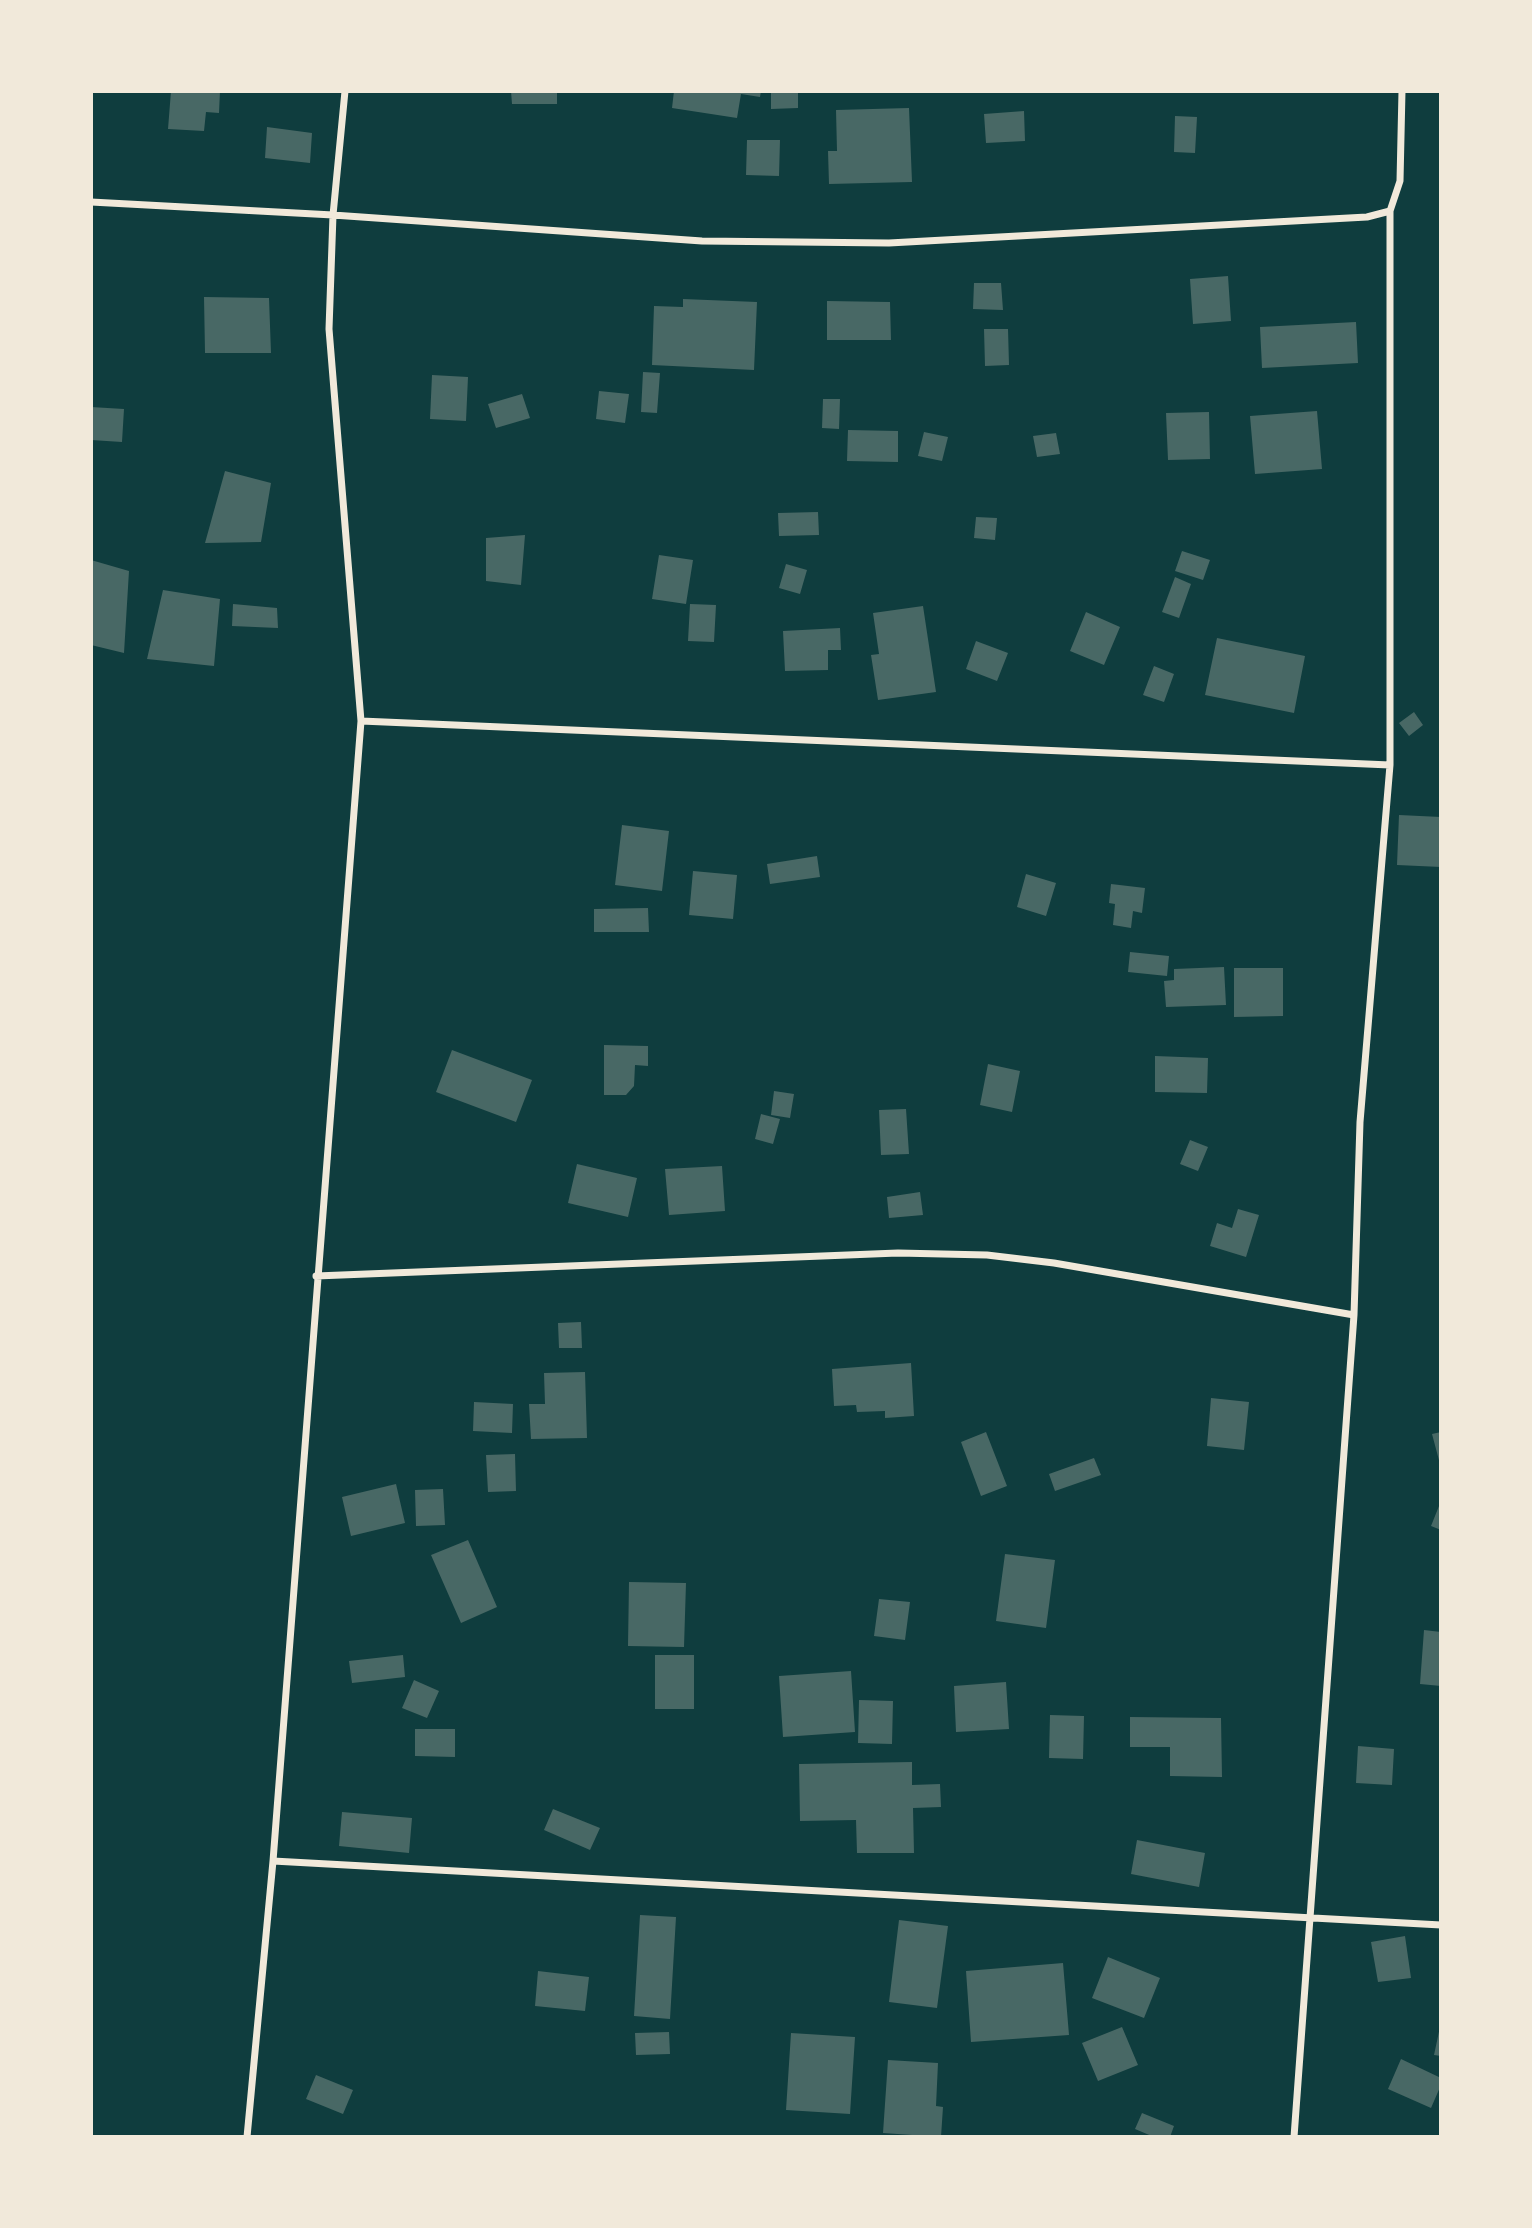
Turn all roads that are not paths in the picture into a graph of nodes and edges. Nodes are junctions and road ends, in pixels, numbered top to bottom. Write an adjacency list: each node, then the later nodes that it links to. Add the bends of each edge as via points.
1 (345, 91): 5 (street)
2 (1402, 91): 4 (street, via 1400,181)
3 (91, 202): 5 (street)
4 (1390, 211): 5 (street, via 1367,217 889,243 702,241); 7 (street)
5 (332, 215): 6 (street, via 329,329)
6 (361, 721): 7 (street); 8 (street)
7 (1390, 765): 9 (street, via 1360,1122)
8 (316, 1276): 9 (street, via 898,1253 987,1255); 10 (street)
9 (1354, 1315): 11 (street)
10 (273, 1861): 11 (street); 13 (street)
11 (1310, 1917): 12 (street); 14 (street)
12 (1441, 1925)
13 (247, 2137)
14 (1294, 2137)

